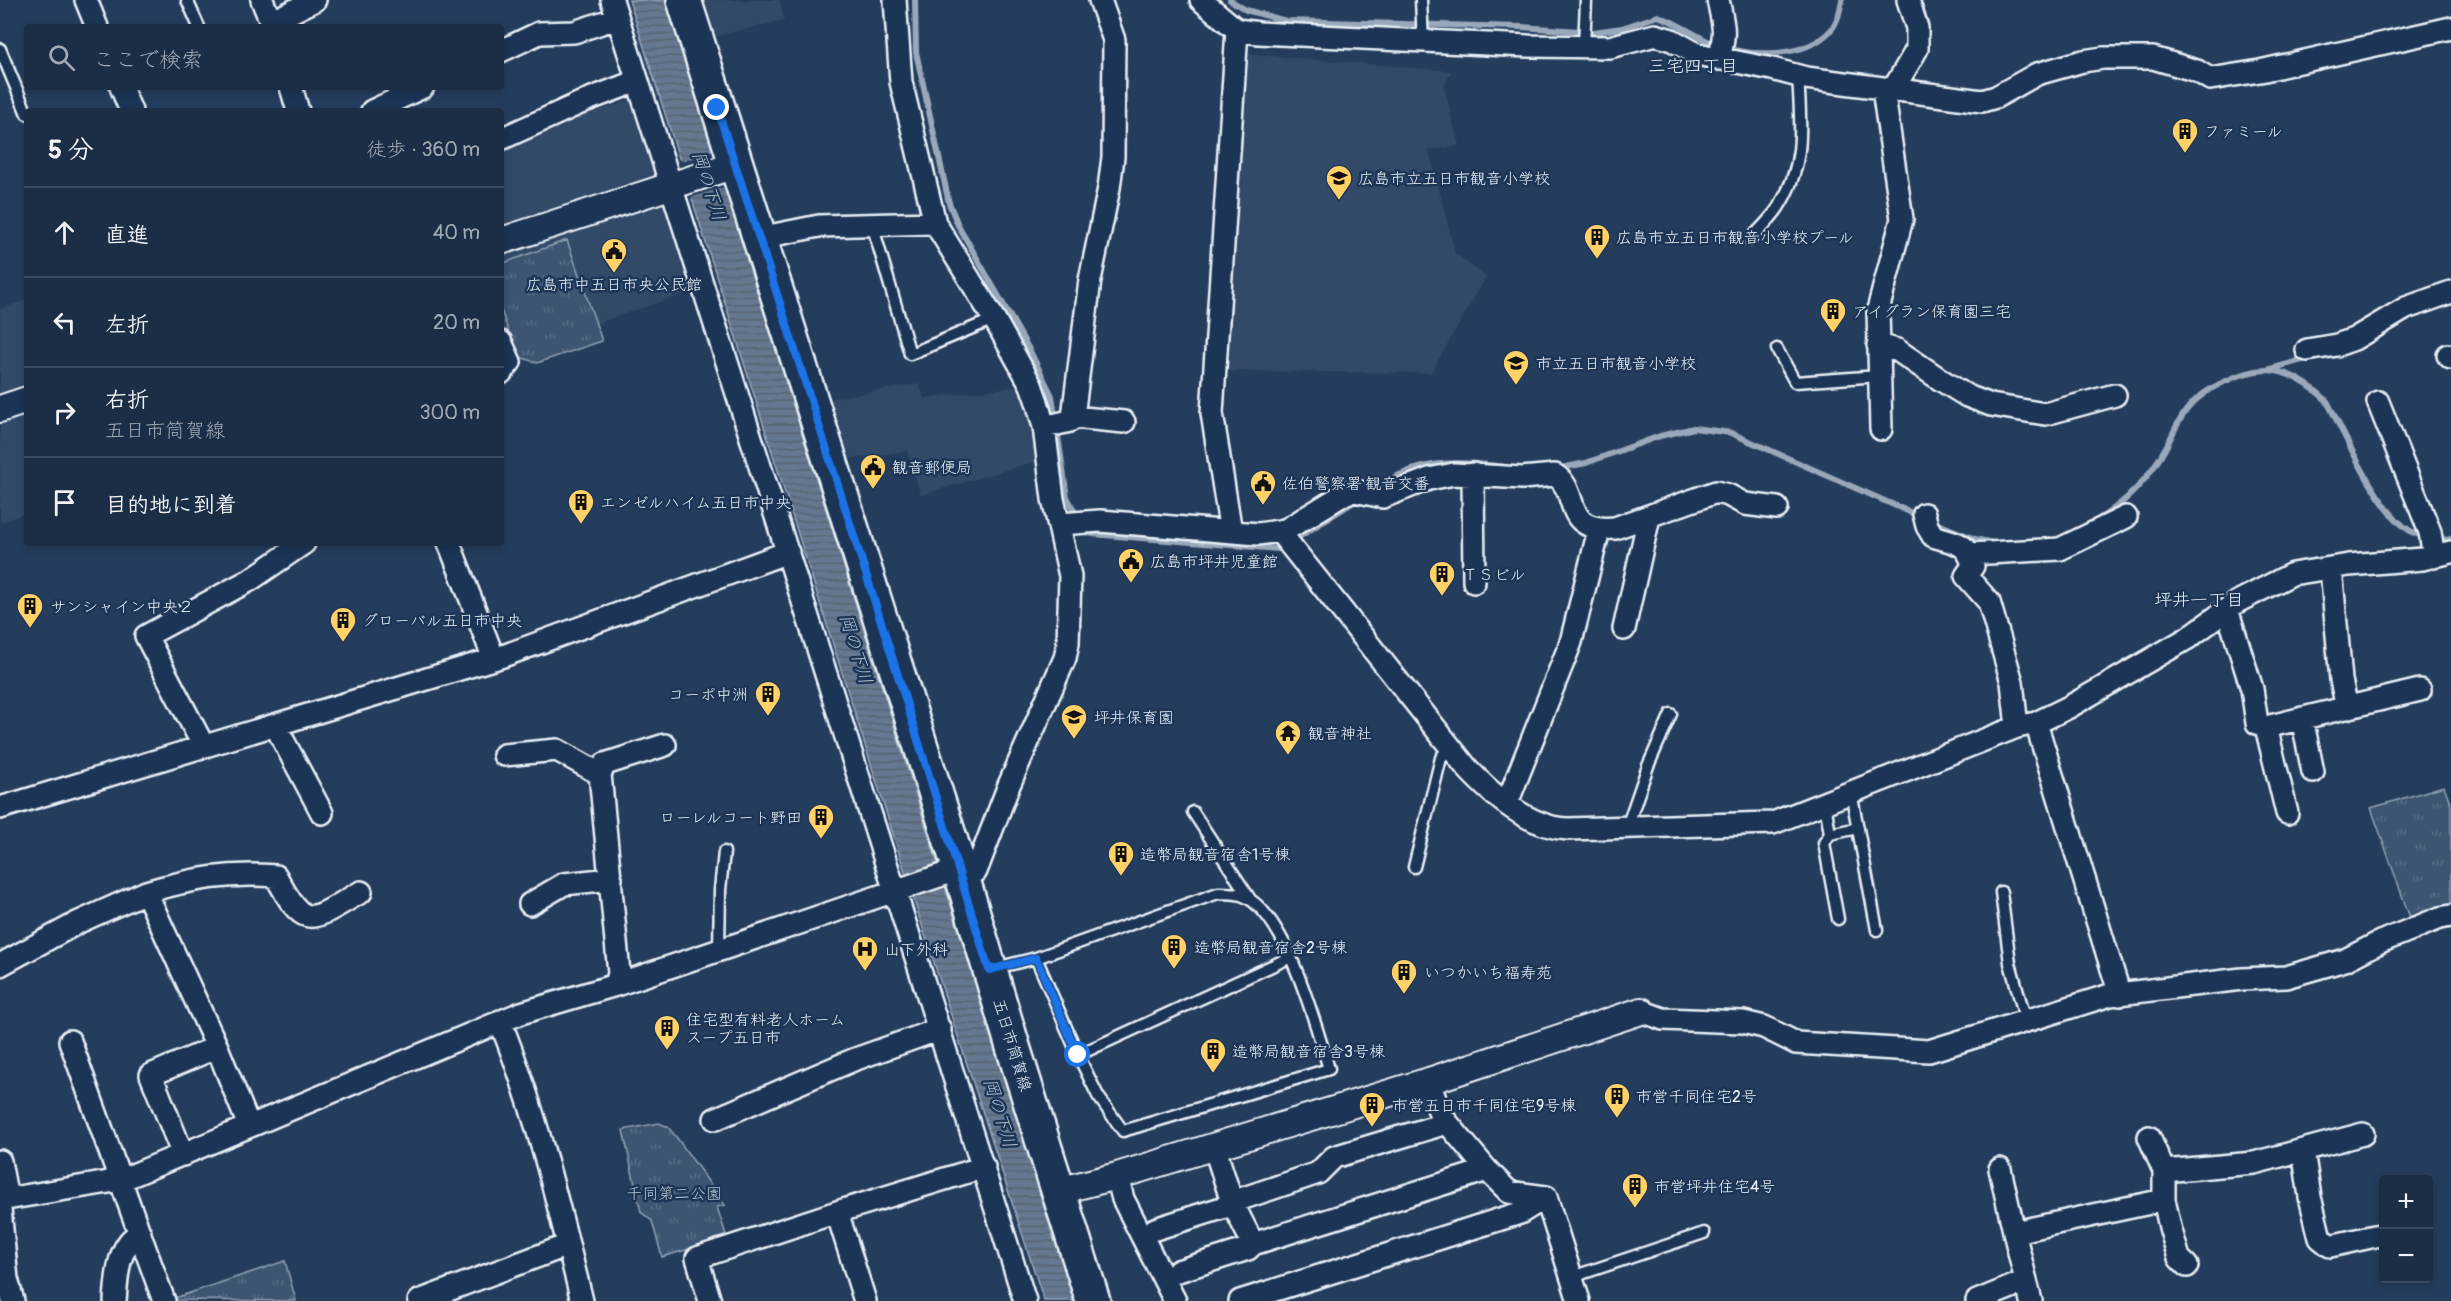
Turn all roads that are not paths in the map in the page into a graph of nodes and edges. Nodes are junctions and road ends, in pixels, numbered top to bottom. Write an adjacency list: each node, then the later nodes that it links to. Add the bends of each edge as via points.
1 (86, 0): 14 (street)
2 (187, 0): 15 (lane)
3 (262, 0): 16 (street)
4 (315, 0): 16 (street)
5 (684, 0): 35 (main road, 五日市筒賀線)
6 (895, 0): 37 (street, via 901,82)
7 (1100, 0): 52 (street, via 1114,40 1113,157 1090,280)
8 (1201, 0): 18 (street)
9 (1421, 0): 19 (lane)
10 (1586, 0): 20 (lane)
11 (1719, 0): 23 (street)
12 (1908, 0): 26 (street, via 1917,28 1917,49)
13 (614, 9): 22 (street, via 574,32 539,33); 25 (street)
14 (96, 24)
15 (198, 24)
16 (272, 24)
17 (2451, 28): 26 (street, via 2210,79 2154,58 2114,57 2037,74 1989,101)
18 (1237, 30): 19 (street, via 1275,35); 63 (street, via 1212,412)
19 (1423, 38): 20 (street)
20 (1585, 43): 23 (street, via 1610,47 1655,35 1697,54)
21 (0, 49): 30 (lane)
22 (504, 50)
23 (1722, 51): 24 (street)
24 (1798, 76): 26 (street); 41 (lane, via 1802,135 1795,175 1777,209)
25 (637, 81): 34 (street); 36 (street)
26 (1889, 89): 44 (street, via 1902,219 1878,310)
27 (122, 90): 31 (street)
28 (292, 90): 32 (street)
29 (417, 90): 33 (street)
30 (25, 108)
31 (129, 108)
32 (297, 108)
33 (378, 108)
34 (504, 138)
35 (730, 167): 36 (street); 39 (main road, 五日市筒賀線)
36 (676, 184): 40 (street); 68 (street)
37 (935, 223): 38 (street); 43 (street)
38 (872, 224): 39 (street, via 819,226); 43 (lane, via 910,354)
39 (759, 238): 100 (main road, 五日市筒賀線)
40 (504, 240)
41 (1750, 240)
42 (2451, 292): 47 (street, via 2406,308 2354,339)
43 (994, 319): 54 (street, via 1030,385)
44 (1878, 345): 49 (street); 50 (street, via 1897,350 1967,396 1991,405 2045,414)
45 (504, 349): 48 (street, via 510,362)
46 (1777, 350): 49 (lane, via 1795,382)
47 (2307, 350)
48 (504, 369)
49 (1879, 376): 55 (street)
50 (2115, 394)
51 (2378, 402): 67 (street)
52 (1072, 419): 53 (street); 54 (street)
53 (1124, 422)
54 (1044, 427): 61 (street, via 1053,500)
55 (1881, 429)
56 (1473, 474): 62 (street, via 1555,476 1561,479 1583,523); 64 (street, via 1429,479 1383,497 1346,493 1292,526); 71 (street)
57 (1777, 508): 58 (street, via 1751,506 1716,492)
58 (1649, 517): 62 (street); 73 (street)
59 (2126, 517): 69 (street, via 2060,549)
60 (1925, 520): 69 (street, via 1933,536 1966,547)
61 (1071, 523): 63 (street, via 1100,521); 100 (street, via 1065,658 976,871)
62 (1599, 530): 89 (street, via 1571,642)
63 (1231, 532): 64 (street)
64 (1285, 539): 84 (street)
65 (300, 546): 83 (street, via 250,580 146,636)
66 (450, 546): 74 (street)
67 (2437, 548): 70 (street)
68 (788, 552): 74 (street); 102 (street)
69 (1970, 554): 80 (street, via 1973,566 1966,576 1989,602)
70 (2331, 568): 72 (street, via 2292,574); 76 (street)
71 (1474, 582)
72 (2228, 609): 80 (street, via 2188,638 2069,707); 81 (street, via 2252,689 2257,723)
73 (1624, 629)
74 (494, 659): 79 (street)
75 (2420, 690): 76 (street)
76 (2347, 708): 78 (street)
77 (1671, 714): 95 (lane, via 1648,766)
78 (2302, 718): 81 (street); 86 (street)
79 (275, 725): 83 (street); 93 (street)
80 (2026, 725): 88 (street); 117 (street)
81 (2266, 727): 94 (street)
82 (665, 745): 87 (street, via 605,764)
83 (204, 747): 91 (street)
84 (1449, 747): 89 (street, via 1483,785); 99 (lane, via 1441,758)
85 (504, 755): 87 (street, via 557,750)
86 (2313, 772)
87 (600, 774): 101 (street)
88 (1851, 792): 90 (street); 96 (lane)
89 (1507, 803): 95 (street, via 1551,828)
90 (1825, 803): 95 (street, via 1773,823); 97 (lane)
91 (0, 808)
92 (1192, 812): 106 (lane)
93 (322, 813)
94 (2287, 813)
95 (1628, 828)
96 (1858, 828): 97 (lane); 110 (lane)
97 (1830, 834): 109 (lane, via 1824,843)
98 (724, 852): 111 (lane)
99 (1414, 867)
100 (954, 873): 102 (street); 115 (main road, 五日市筒賀線)
101 (611, 879): 107 (street, via 564,884); 116 (street, via 619,973)
102 (899, 888): 111 (street); 121 (street)
103 (146, 892): 104 (street, via 213,876 276,876 297,910 316,918); 114 (street, via 79,922); 123 (street)
104 (361, 892)
105 (2001, 892): 119 (lane, via 2010,963)
106 (1252, 903): 112 (lane, via 1281,936); 113 (lane, via 1242,895 1218,893)
107 (530, 904)
108 (2451, 916): 117 (street, via 2380,942 2345,960 2286,977)
109 (1838, 919)
110 (1877, 930)
111 (719, 950): 116 (street)
112 (1291, 957): 124 (lane); 124 (lane, via 1329,1069 1123,1131 1098,1096)
113 (1036, 958): 115 (lane); 124 (lane)
114 (0, 965)
115 (989, 970): 141 (main road, 五日市筒賀線)
116 (616, 985): 120 (street, via 521,1012)
117 (2120, 995): 119 (street)
118 (1641, 1011): 119 (street, via 1663,1019 1743,1022 1764,1027 1796,1043 1929,1051); 125 (street)
119 (2026, 1021)
120 (500, 1022): 128 (street); 153 (street, via 516,1062)
121 (940, 1029): 126 (street, via 853,1060); 135 (street)
122 (70, 1041): 140 (street)
123 (217, 1047): 128 (street); 133 (street, via 151,1075)
124 (1078, 1055)
125 (1429, 1082): 127 (street, via 1440,1114); 131 (street)
126 (715, 1119)
127 (1448, 1123): 137 (street); 145 (street, via 1334,1157 1318,1173)
128 (249, 1126): 133 (street)
129 (2363, 1134): 132 (street)
130 (2149, 1137): 138 (street)
131 (1214, 1146): 139 (street); 145 (street)
132 (2303, 1150): 138 (street, via 2254,1163); 150 (street, via 2320,1238 2330,1246)
133 (183, 1155): 140 (street)
134 (0, 1161): 144 (street)
135 (984, 1167): 146 (street); 165 (street)
136 (2000, 1168): 151 (street)
137 (1487, 1170): 142 (street, via 1509,1192); 152 (street)
138 (2164, 1171): 143 (street)
139 (1117, 1176): 141 (street); 167 (street, via 1123,1200)
140 (121, 1180): 144 (street); 148 (street)
141 (1058, 1191): 166 (main road, 五日市筒賀線)
142 (1546, 1197): 156 (street); 168 (street, via 1520,1213)
143 (2164, 1200): 151 (street, via 2024,1230); 154 (street, via 2179,1258)
144 (2, 1202): 158 (street)
145 (1232, 1202): 147 (street); 152 (street)
146 (837, 1212): 163 (street, via 697,1258); 164 (street)
147 (1155, 1229)
148 (140, 1233): 159 (street, via 121,1256); 160 (street)
149 (1704, 1233): 156 (lane)
150 (2379, 1235)
151 (2015, 1236): 157 (street)
152 (1253, 1244): 155 (street, via 1248,1249)
153 (568, 1245): 161 (street); 162 (street)
154 (2187, 1266)
155 (1178, 1271)
156 (1572, 1277): 169 (street)
157 (2028, 1291): 170 (street)
158 (12, 1301)
159 (115, 1301)
160 (164, 1301)
161 (419, 1301)
162 (582, 1301)
163 (710, 1301)
164 (865, 1301)
165 (1025, 1301)
166 (1093, 1301)
167 (1175, 1301)
168 (1240, 1301)
169 (1579, 1301)
170 (1977, 1301)

